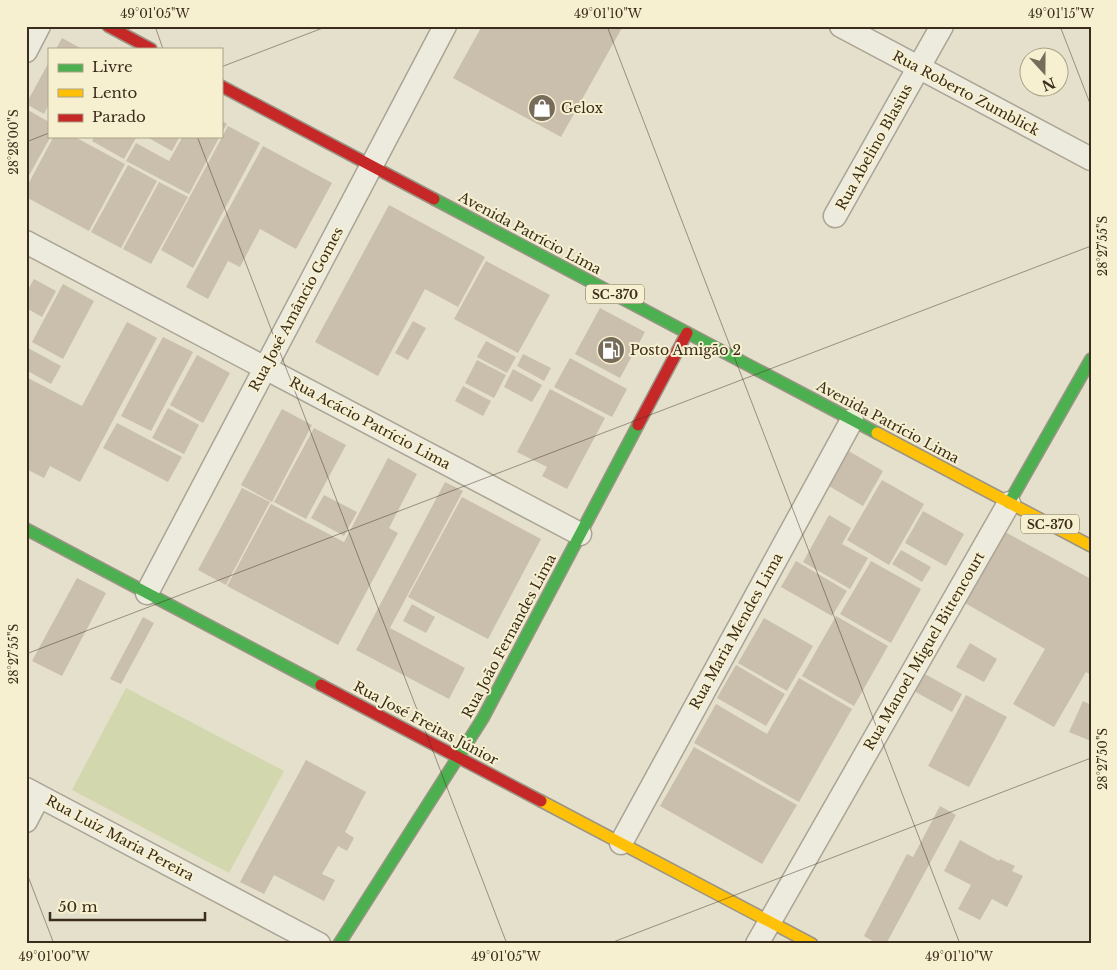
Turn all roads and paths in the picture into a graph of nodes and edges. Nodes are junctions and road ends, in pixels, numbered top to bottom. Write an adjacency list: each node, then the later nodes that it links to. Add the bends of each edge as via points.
1 (39, 26): 7 (street)
2 (108, 26): 6 (street)
3 (445, 26): 11 (street, Rua José Amâncio Gomes)
4 (841, 26): 8 (street, Rua Roberto Zumblick)
5 (942, 26): 8 (street, Rua Abelino Blasius)
6 (149, 48)
7 (26, 51)
8 (919, 68): 10 (street, Rua Roberto Zumblick); 12 (street, Rua Abelino Blasius)
9 (222, 87): 11 (street, Avenida Patrício Lima / SC-370)
10 (1091, 159)
11 (371, 166): 14 (street, Avenida Patrício Lima / SC-370); 16 (street, Rua José Amâncio Gomes)
12 (835, 216)
13 (26, 242): 16 (street, Rua Acácio Patrício Lima)
14 (688, 333): 17 (street, Avenida Patrício Lima / SC-370); 20 (street, Rua João Fernandes Lima)
15 (1091, 359): 18 (street, Rua Manoel Miguel Bittencourt)
16 (265, 368): 20 (street, Rua Acácio Patrício Lima); 22 (street, Rua José Amâncio Gomes)
17 (852, 420): 18 (street, Avenida Patrício Lima / SC-370); 26 (street, Rua Maria Mendes Lima)
18 (1009, 503): 21 (street, Avenida Patrício Lima / SC-370); 27 (street, Rua Manoel Miguel Bittencourt)
19 (26, 529): 22 (street, Rua José Freitas Júnior)
20 (580, 534): 23 (street, Rua João Fernandes Lima)
21 (1091, 546)
22 (147, 593): 23 (street, Rua José Freitas Júnior)
23 (459, 758): 26 (street, Rua José Freitas Júnior); 29 (street, Rua João Fernandes Lima)
24 (33, 792): 25 (street); 28 (street, Rua Luiz Maria Pereira)
25 (26, 821)
26 (621, 843): 27 (street, Rua José Freitas Júnior)
27 (770, 922): 30 (street, Rua Manoel Miguel Bittencourt); 31 (street, Rua José Freitas Júnior)
28 (320, 944)
29 (339, 944)
30 (757, 944)
31 (812, 944)

